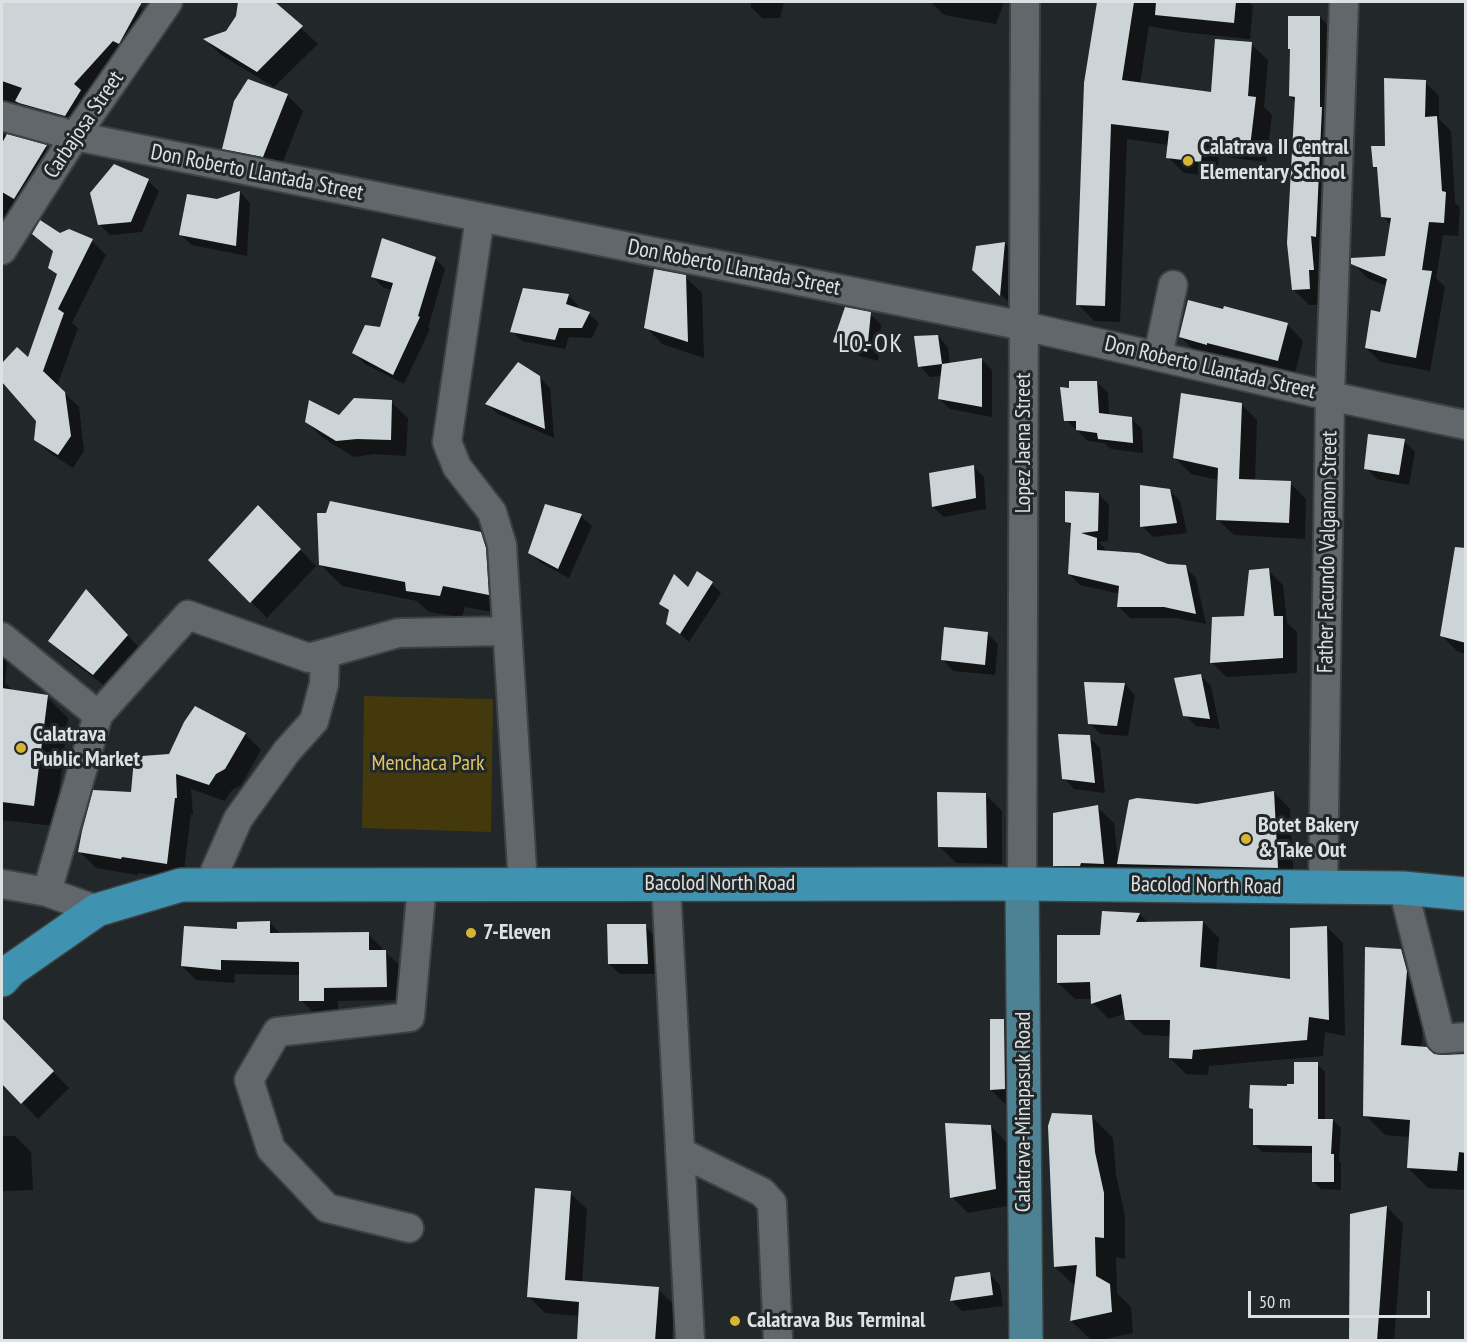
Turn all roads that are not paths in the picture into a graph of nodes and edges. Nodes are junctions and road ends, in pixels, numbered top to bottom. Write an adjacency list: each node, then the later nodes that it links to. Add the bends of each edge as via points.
1 (168, 2): 5 (street, Carbajosa Street)
2 (1025, 2): 9 (street, Lopez Jaena Street)
3 (1344, 2): 11 (street, Father Facundo Valganon Street)
4 (2, 116): 5 (street, Don Roberto Llantada Street)
5 (75, 136): 6 (street, Don Roberto Llantada Street); 7 (street, Carbajosa Street)
6 (480, 217): 9 (street, Don Roberto Llantada Street); 13 (street, via 447,442 457,467 492,512 502,545)
7 (2, 250)
8 (1173, 285): 10 (street)
9 (1024, 326): 10 (street, Don Roberto Llantada Street); 19 (street, Lopez Jaena Street)
10 (1158, 356): 11 (street, Don Roberto Llantada Street)
11 (1330, 396): 12 (street, Don Roberto Llantada Street); 23 (street, Father Facundo Valganon Street)
12 (1466, 425)
13 (507, 631): 15 (street, via 398,633); 22 (street)
14 (2, 638): 16 (street)
15 (325, 654): 16 (street, via 309,658 188,615); 20 (street, via 324,684 314,721 238,819)
16 (98, 715): 25 (street)
17 (2, 884): 25 (street)
18 (666, 884): 19 (highway, Bacolod North Road); 22 (highway, Bacolod North Road); 30 (street)
19 (1022, 884): 23 (highway, Bacolod North Road); 34 (main road, Calatrava-Minapasuk Road)
20 (209, 885): 21 (highway, Bacolod North Road); 27 (highway, Bacolod North Road, via 181,885)
21 (422, 885): 22 (highway, Bacolod North Road); 31 (street, via 410,1017 277,1032 249,1080 272,1149 327,1208)
22 (523, 885)
23 (1323, 888): 24 (highway, Bacolod North Road)
24 (1403, 888): 26 (highway, Bacolod North Road); 29 (street, via 1441,1039)
25 (47, 892): 27 (street)
26 (1466, 894)
27 (97, 910): 28 (highway, Bacolod North Road)
28 (2, 980)
29 (1466, 1037)
30 (680, 1152): 32 (street); 33 (street, via 762,1192 772,1203)
31 (409, 1228)
32 (690, 1341)
33 (778, 1341)
34 (1026, 1341)

